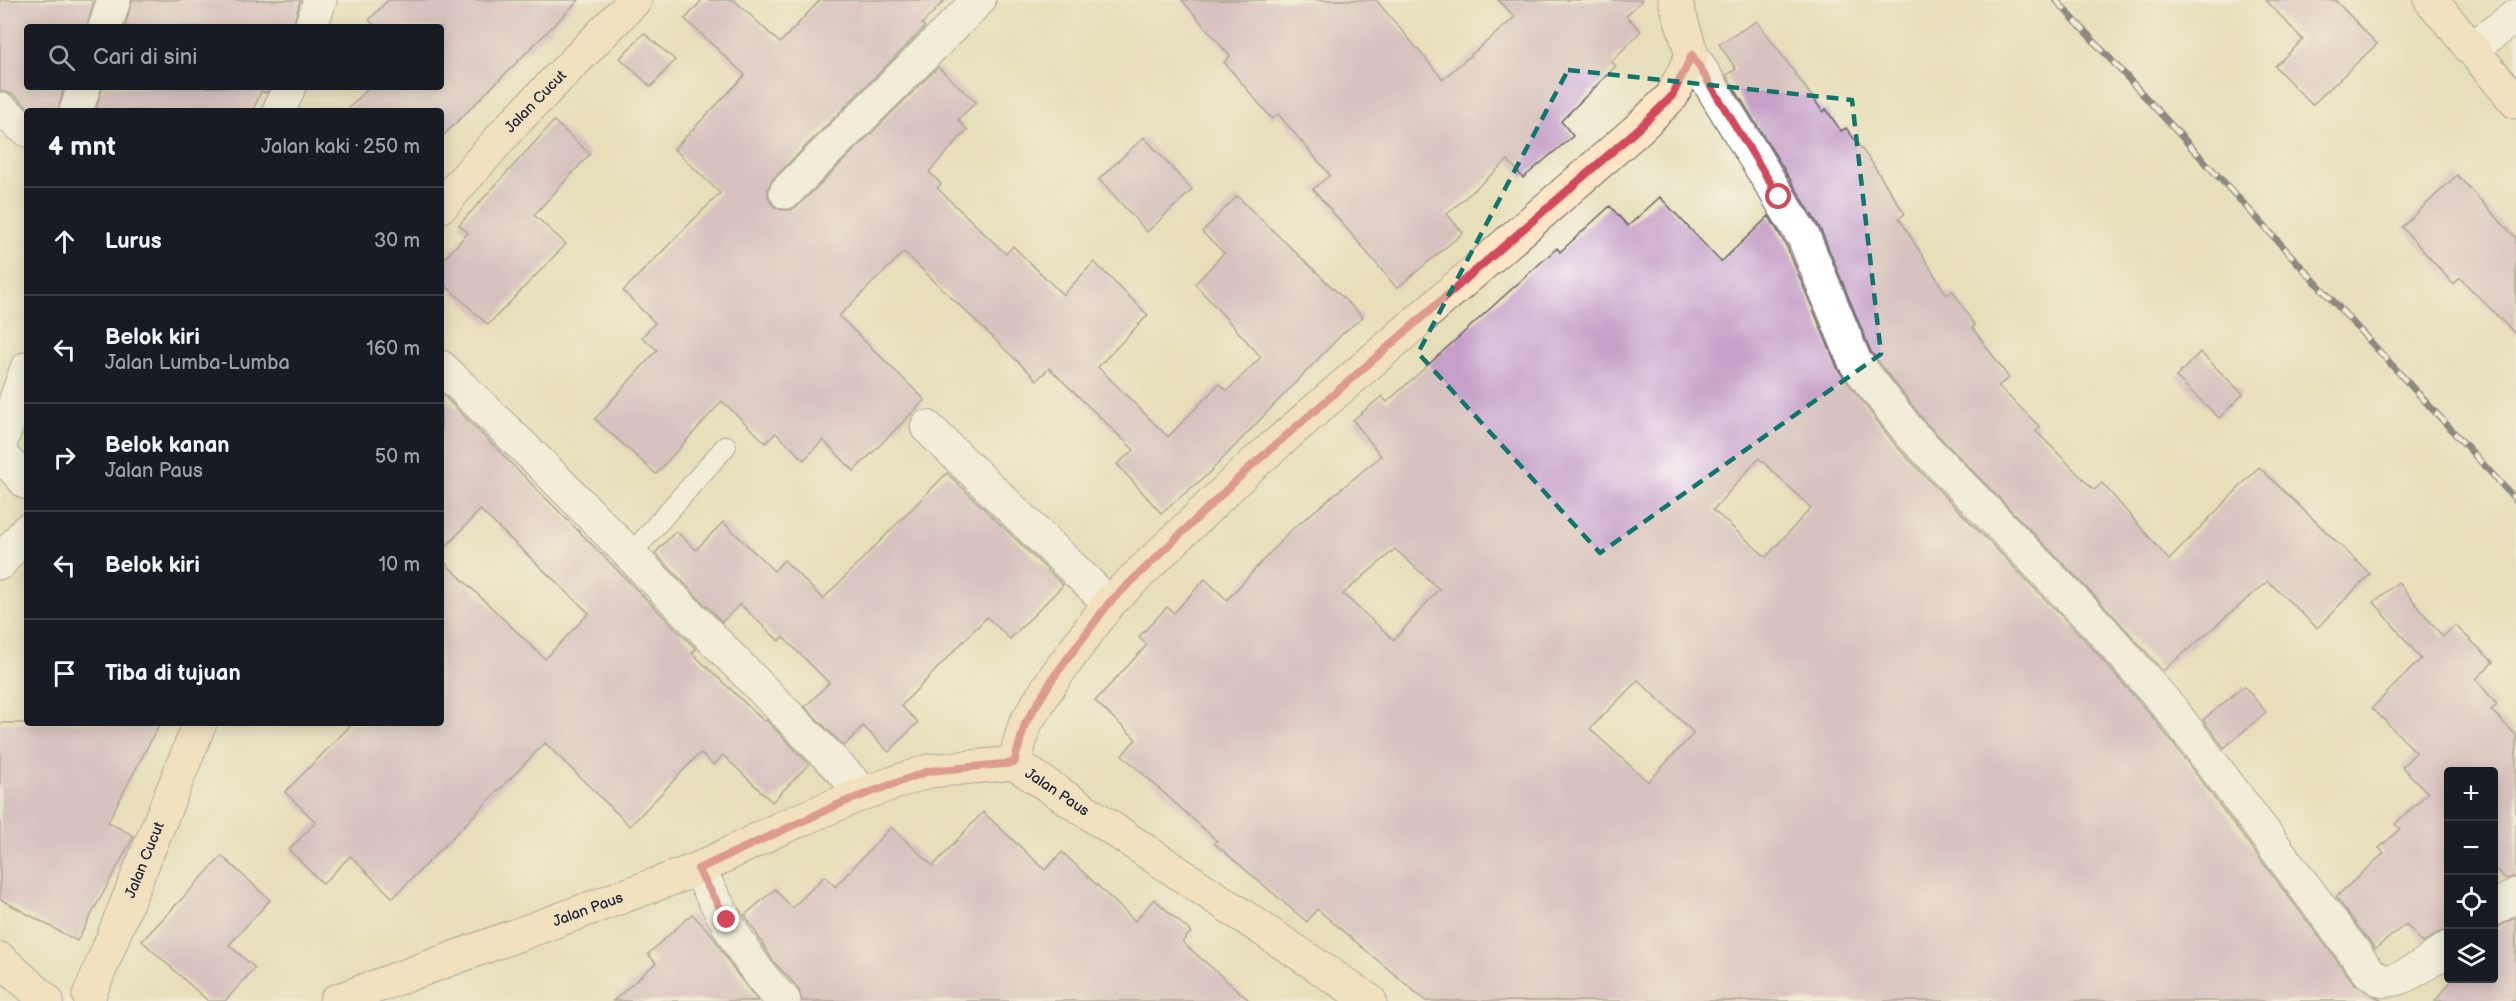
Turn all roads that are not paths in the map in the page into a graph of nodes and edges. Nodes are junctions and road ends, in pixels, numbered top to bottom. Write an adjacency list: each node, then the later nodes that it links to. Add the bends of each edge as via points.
1 (114, 0): 8 (street)
2 (320, 0): 9 (street)
3 (635, 0): 20 (street, Jalan Cucut, via 512,125)
4 (979, 0): 19 (street)
5 (1676, 0): 11 (street)
6 (2431, 0): 10 (street)
7 (2516, 16): 10 (street)
8 (106, 24)
9 (312, 24)
10 (2471, 49): 14 (street)
11 (1692, 55): 31 (street, via 1672,96 1638,129 1249,468); 38 (street, via 1804,238 1855,362 1911,434 2100,628 2171,709 2369,972 2380,980 2391,980)
12 (83, 90): 15 (street)
13 (288, 90): 16 (street)
14 (2516, 102)
15 (77, 108)
16 (280, 108)
17 (0, 110): 18 (street)
18 (24, 128)
19 (786, 192)
20 (444, 203)
21 (444, 370): 29 (street)
22 (24, 377): 24 (street)
23 (927, 427): 31 (street)
24 (0, 445)
25 (726, 446): 29 (lane)
26 (0, 454): 27 (street)
27 (24, 480)
28 (24, 534): 30 (street)
29 (630, 555): 34 (street)
30 (0, 563)
31 (1109, 603): 33 (street, via 1053,678 1025,724)
32 (199, 726): 40 (street, Jalan Cucut)
33 (1014, 763): 34 (street, Jalan Paus, via 929,771); 44 (street, Jalan Paus)
34 (864, 793): 35 (street, Jalan Paus)
35 (698, 869): 42 (street, Jalan Paus); 43 (street, via 762,977)
36 (2516, 894): 37 (street)
37 (2498, 906)
38 (2444, 951)
39 (0, 958): 41 (street)
40 (90, 999)
41 (47, 1001)
42 (336, 1001)
43 (784, 1001)
44 (1370, 1001)

